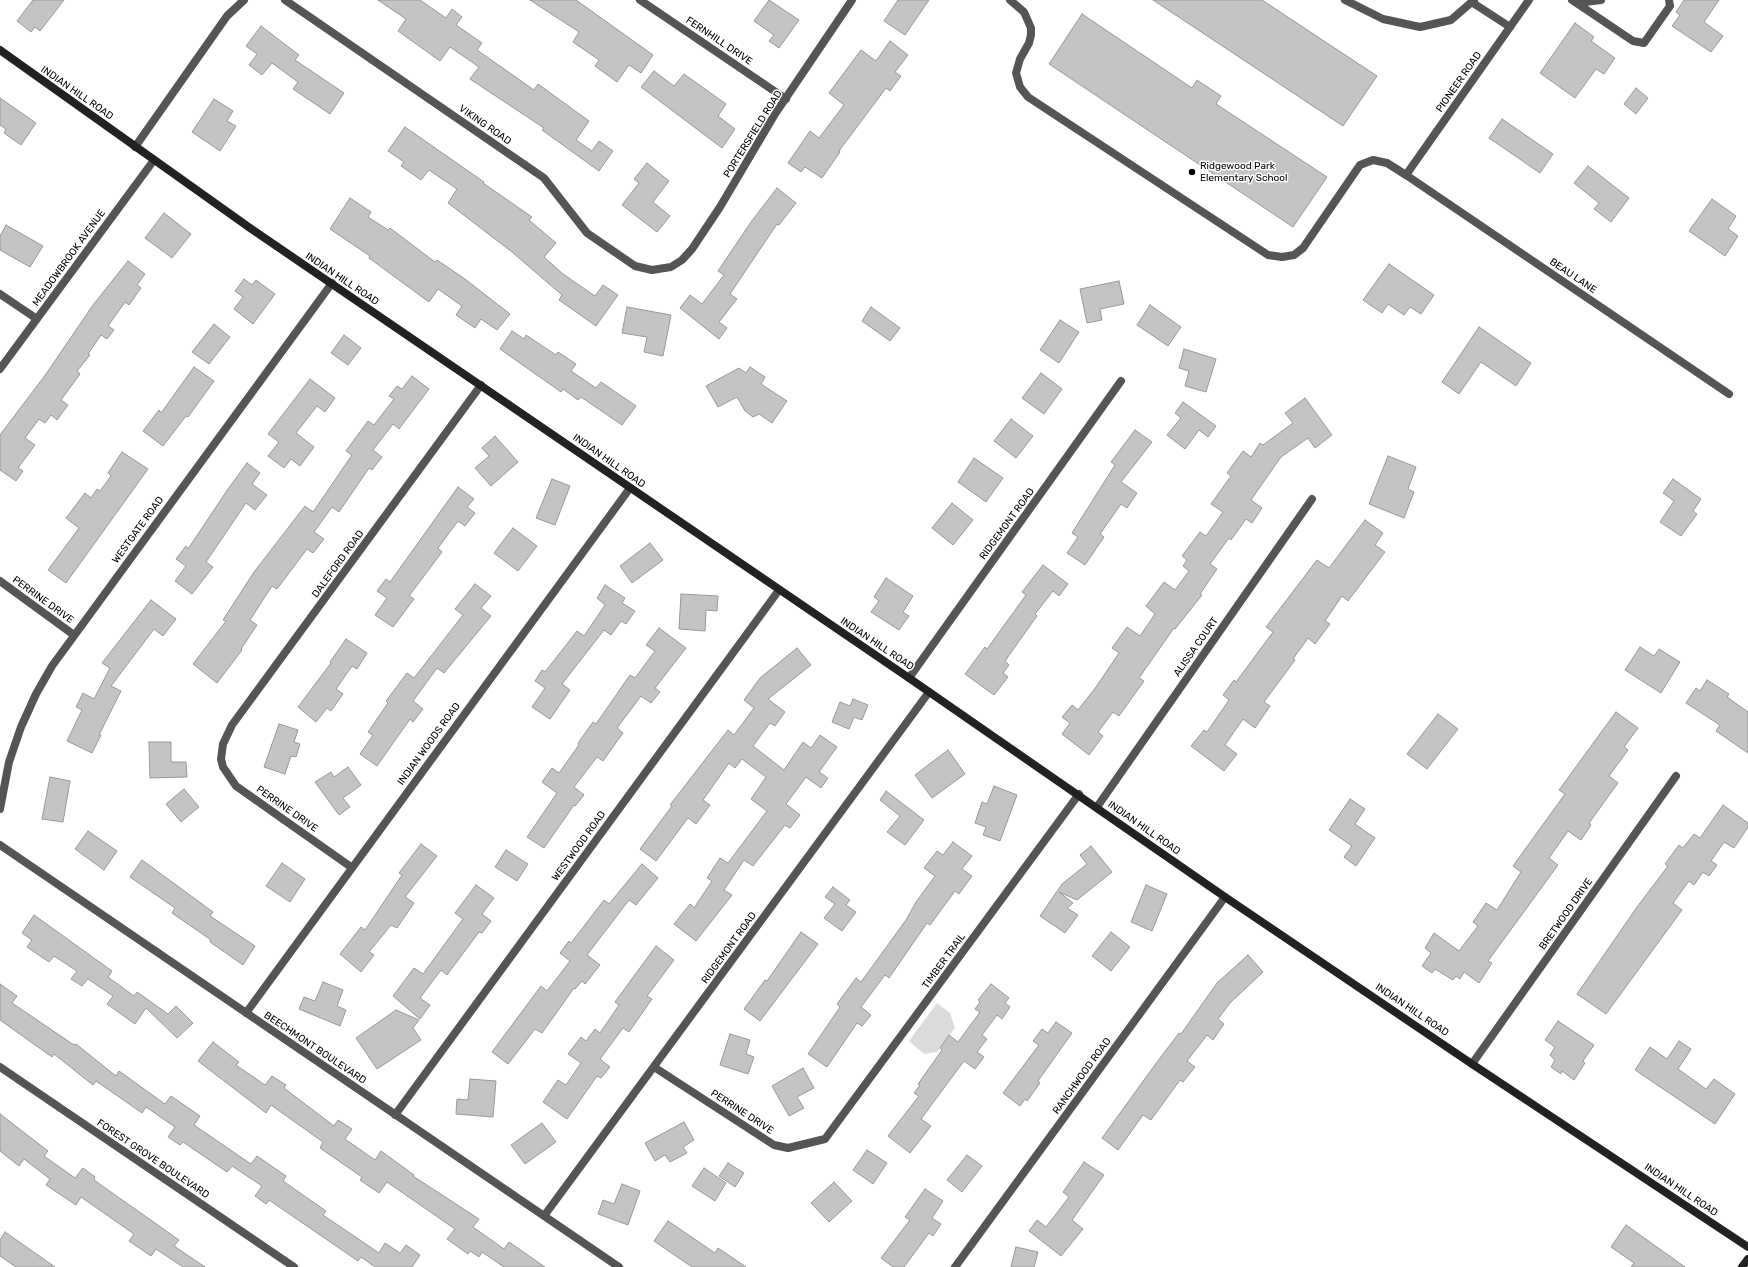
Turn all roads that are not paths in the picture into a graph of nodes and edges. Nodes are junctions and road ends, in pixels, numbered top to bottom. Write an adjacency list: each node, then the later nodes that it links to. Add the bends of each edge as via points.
1 (244, 0): 15 (street, via 227,16)
2 (285, 0): 18 (street, VIKING ROAD, via 544,178 587,233 612,251 635,266)
3 (640, 0): 14 (street, FERNHILL DRIVE)
4 (852, 0): 14 (street, PORTERSFIELD ROAD)
5 (1010, 0): 17 (street, BEAU LANE, via 1024,12 1031,28 1029,44 1020,59 1016,73 1020,87 1028,97 1268,255 1294,256 1303,248 1360,165 1373,160 1387,163)
6 (1345, 0): 10 (street, via 1383,20 1420,27 1451,20)
7 (1529, 0): 12 (street, PIONEER ROAD)
8 (1601, 0): 11 (street)
9 (1669, 0): 11 (street, via 1670,6 1644,43 1633,41)
10 (1474, 1): 12 (street)
11 (1575, 2)
12 (1510, 27): 17 (street, PIONEER ROAD)
13 (0, 50): 15 (street, INDIAN HILL ROAD)
14 (786, 99): 18 (street, PORTERSFIELD ROAD, via 692,249 682,260)
15 (135, 146): 16 (street, INDIAN HILL ROAD)
16 (154, 160): 19 (street, INDIAN HILL ROAD); 21 (street, MEADOWBROOK AVENUE)
17 (1406, 175): 25 (street, BEAU LANE)
18 (663, 270)
19 (332, 283): 24 (street, INDIAN HILL ROAD); 30 (street, WESTGATE ROAD)
20 (0, 294): 21 (street)
21 (37, 319): 22 (street, MEADOWBROOK AVENUE)
22 (0, 369)
23 (1121, 381): 31 (street, RIDGEMONT ROAD)
24 (481, 385): 26 (street, INDIAN HILL ROAD); 33 (street, DALEFORD ROAD, via 232,725 223,744)
25 (1729, 394)
26 (630, 488): 29 (street, INDIAN HILL ROAD); 39 (street, INDIAN WOODS ROAD)
27 (1312, 498): 36 (street, ALISSA COURT)
28 (0, 581): 30 (street, PERRINE DRIVE)
29 (779, 590): 31 (street, INDIAN HILL ROAD); 45 (street, WESTWOOD ROAD)
30 (74, 635): 37 (street, WESTGATE ROAD, via 45,678 21,727 9,762)
31 (909, 678): 32 (street, INDIAN HILL ROAD)
32 (929, 692): 35 (street, INDIAN HILL ROAD); 44 (street, RIDGEMONT ROAD)
33 (221, 759): 39 (street, PERRINE DRIVE, via 226,774 236,786)
34 (1676, 776): 42 (street, BRETWOOD DRIVE)
35 (1079, 794): 36 (street, INDIAN HILL ROAD); 46 (street, TIMBER TRAIL)
36 (1097, 807): 40 (street, INDIAN HILL ROAD)
37 (0, 809)
38 (0, 845): 41 (street, BEECHMONT BOULEVARD)
39 (352, 867): 41 (street, INDIAN WOODS ROAD)
40 (1225, 897): 42 (street, INDIAN HILL ROAD); 52 (street, RANCHWOOD ROAD)
41 (246, 1013): 45 (street, BEECHMONT BOULEVARD)
42 (1472, 1064): 48 (street, INDIAN HILL ROAD)
43 (0, 1067): 50 (street, FOREST GROVE BOULEVARD)
44 (654, 1067): 46 (street, PERRINE DRIVE, via 774,1145 788,1148); 47 (street, RIDGEMONT ROAD)
45 (395, 1115): 47 (street, BEECHMONT BOULEVARD)
46 (825, 1139)
47 (544, 1216): 51 (street, BEECHMONT BOULEVARD)
48 (1748, 1247)
49 (1748, 1259): 53 (street)
50 (294, 1267)
51 (619, 1267)
52 (955, 1267)
53 (1742, 1267)

